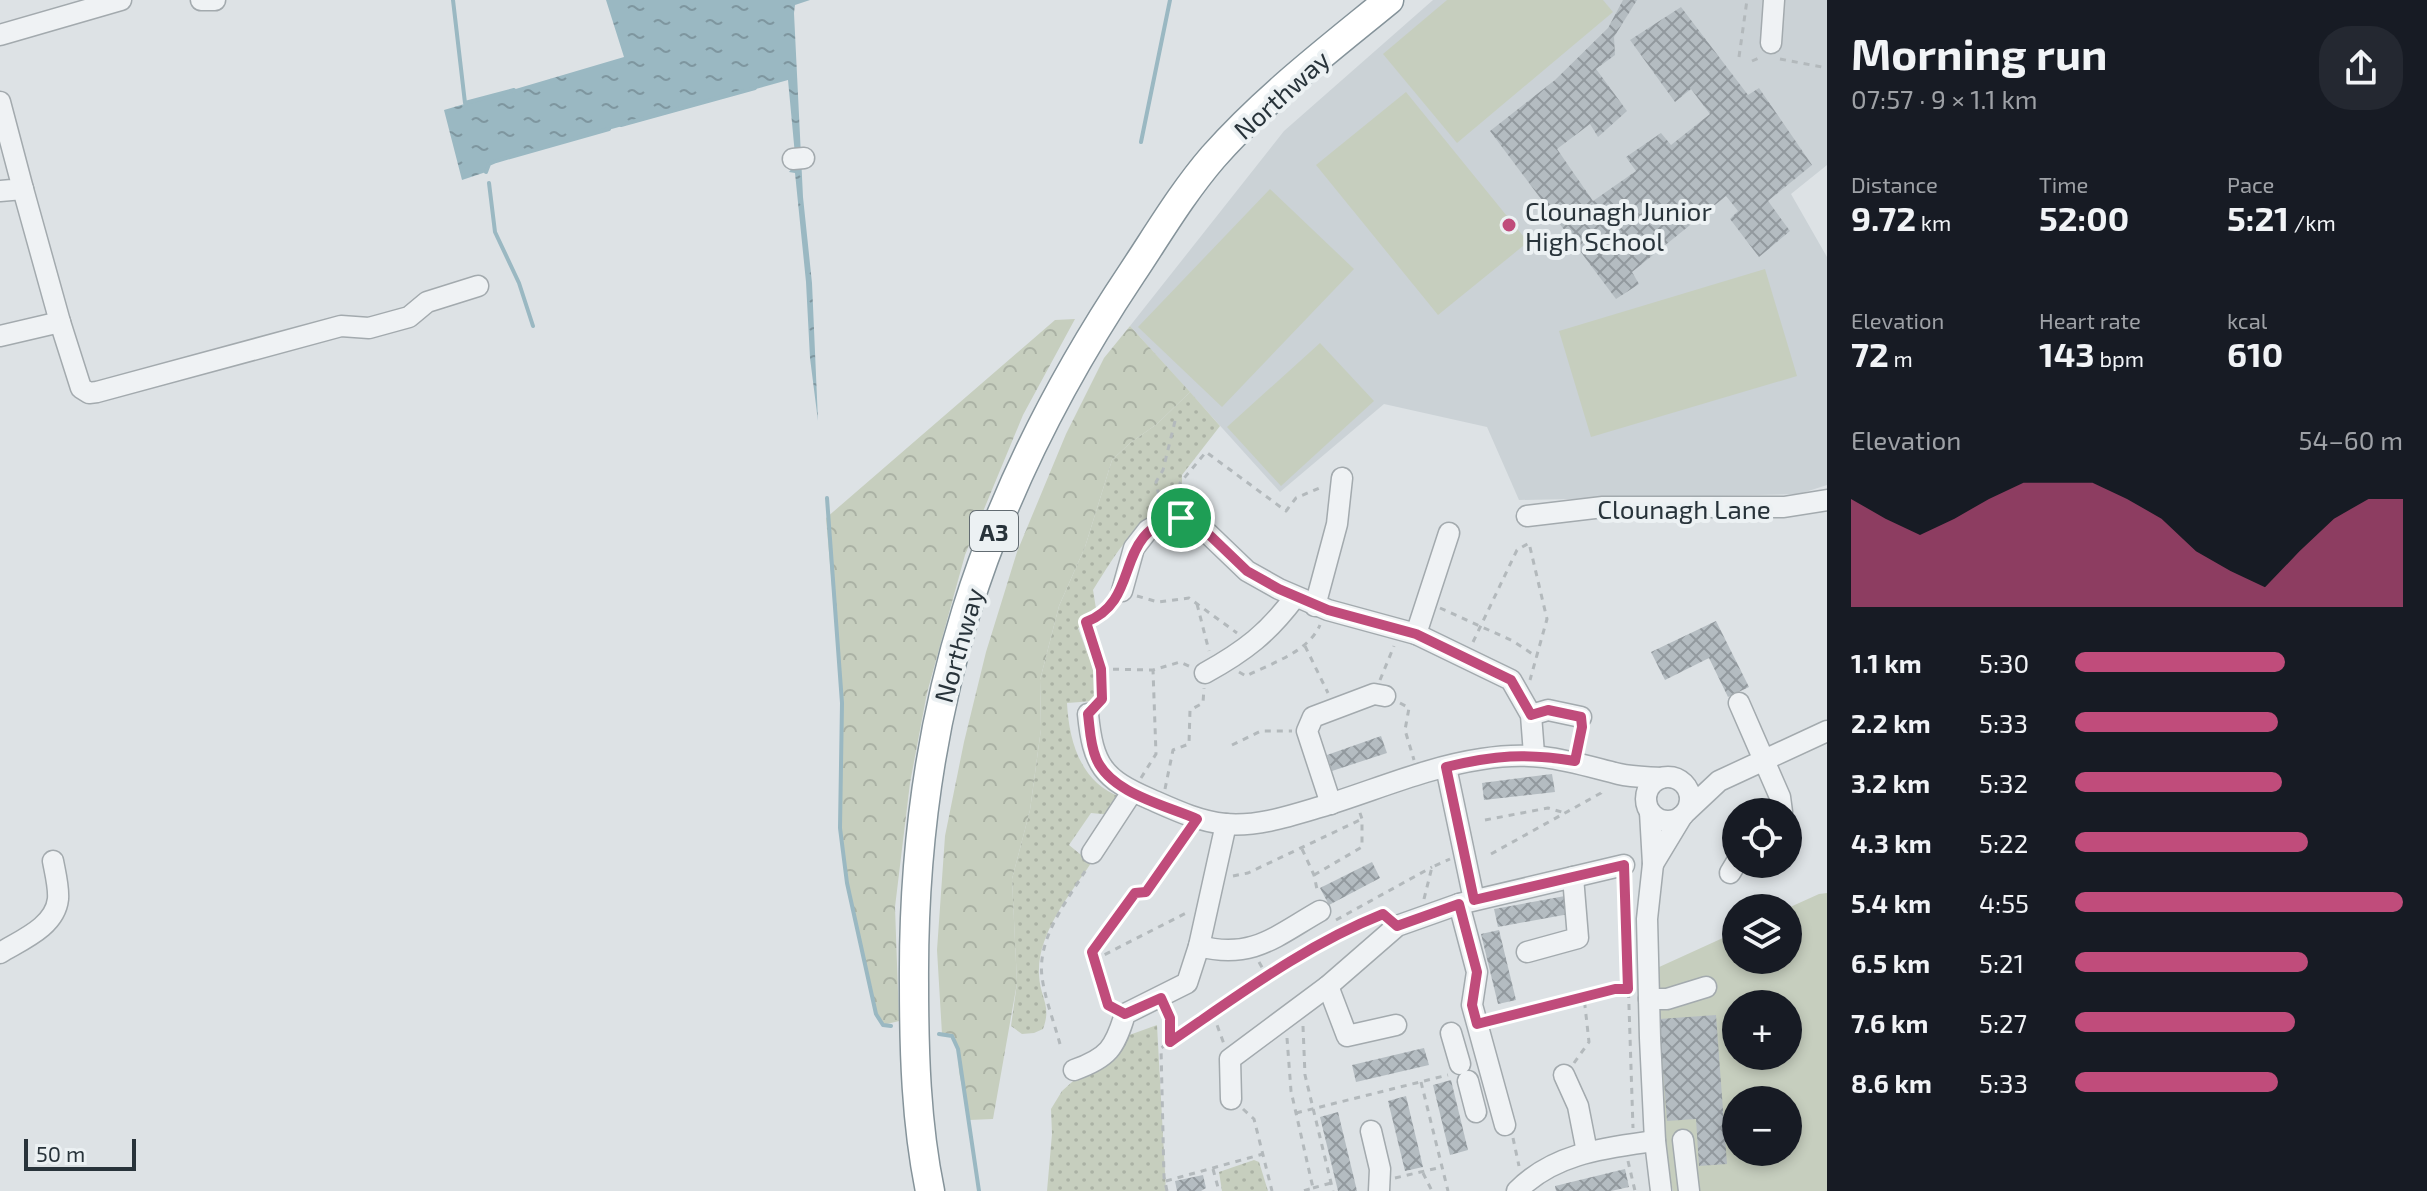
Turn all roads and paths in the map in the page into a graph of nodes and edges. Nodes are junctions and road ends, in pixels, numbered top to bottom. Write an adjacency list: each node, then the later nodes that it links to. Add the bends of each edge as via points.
1 (121, 0): 7 (street)
2 (201, 0): 3 (street)
3 (215, 0)
4 (1389, 0): 122 (highway, Northway / A3, via 1277,91 1184,195 1073,366 988,548 943,693 919,840 914,1026)
5 (1747, 0): 9 (path)
6 (1774, 0): 8 (street)
7 (0, 35)
8 (1769, 53): 10 (path); 11 (path)
9 (1739, 57)
10 (1752, 61)
11 (1827, 68)
12 (0, 102): 13 (street)
13 (23, 189): 14 (street); 16 (street)
14 (0, 191)
15 (478, 286): 16 (street, via 427,302 409,317 369,328 341,326 89,393 81,388)
16 (60, 322): 17 (street)
17 (0, 336)
18 (1176, 417): 21 (path, via 1156,482 1159,496)
19 (1342, 478): 21 (path, via 1296,498 1286,511 1206,452 1180,483); 28 (street)
20 (1827, 500): 22 (street, Clounagh Lane, via 1784,507 1603,507)
21 (1181, 518): 24 (street, via 1148,530 1134,548); 25 (street, via 1198,524 1247,571)
22 (1536, 519)
23 (1449, 533): 26 (street)
24 (1122, 591): 27 (path, via 1158,602 1189,598); 35 (path, via 1101,617 1086,622)
25 (1295, 597): 28 (street); 31 (street)
26 (1426, 602): 29 (path); 30 (street)
27 (1197, 604): 31 (path); 34 (path)
28 (1321, 608): 30 (street); 32 (path, via 1315,638)
29 (1481, 626): 29 (path, via 1537,657 1547,619 1529,543 1517,550); 33 (path)
30 (1408, 632): 33 (street); 37 (path)
31 (1252, 644): 34 (street)
32 (1305, 646): 34 (path, via 1246,676); 39 (path)
33 (1467, 657): 41 (street, via 1511,680)
34 (1213, 668): 36 (path, via 1180,662); 56 (path, via 1203,703 1190,710 1189,744 1173,750)
35 (1101, 669): 36 (path); 40 (path, via 1102,699)
36 (1153, 670): 53 (path, via 1156,754)
37 (1380, 695): 39 (street); 50 (path, via 1409,708 1405,730)
38 (1739, 703): 47 (street)
39 (1336, 708): 43 (street, via 1313,717)
40 (1088, 714): 53 (street, via 1090,738 1103,771)
41 (1531, 715): 42 (street, via 1548,710); 46 (street)
42 (1581, 717)
43 (1307, 731): 45 (path, via 1261,731); 57 (street)
44 (1827, 731): 47 (street)
45 (1232, 745)
46 (1534, 754): 48 (street); 49 (street)
47 (1764, 761): 52 (street); 55 (street)
48 (1446, 767): 50 (street); 67 (street)
49 (1615, 772): 51 (street); 58 (street); 59 (path, via 1601,793)
50 (1419, 776): 54 (street)
51 (1671, 780): 52 (street); 58 (street, via 1650,787); 60 (street, via 1690,797)
52 (1719, 781): 60 (street)
53 (1132, 792): 56 (street); 66 (street)
54 (1354, 797): 57 (street); 62 (path)
55 (1780, 798)
56 (1162, 804): 61 (street)
57 (1331, 804): 64 (street, via 1288,817)
58 (1648, 806): 60 (street, via 1661,821); 70 (street)
59 (1565, 813): 63 (path, via 1548,808); 68 (path)
60 (1685, 814): 70 (street)
61 (1197, 819): 64 (street); 84 (path, via 1146,892 1135,893 1092,952)
62 (1362, 819): 65 (path); 73 (path, via 1362,847)
63 (1485, 820)
64 (1226, 824): 75 (street)
65 (1302, 849): 73 (path); 75 (path, via 1248,873)
66 (1092, 853): 97 (path, via 1051,926 1043,960 1042,976)
67 (1464, 853): 72 (path); 76 (street)
68 (1491, 854)
69 (53, 861): 83 (street, via 58,899 53,913 42,928)
70 (1653, 864): 90 (street, via 1647,919)
71 (1621, 866): 74 (street); 87 (path)
72 (1432, 867): 78 (path, via 1336,920); 79 (path)
73 (1314, 875): 78 (path)
74 (1573, 877): 76 (street); 82 (street, via 1578,938)
75 (1214, 879): 81 (street)
76 (1467, 902): 79 (street); 95 (street, via 1477,972 1472,1005)
77 (1192, 909): 84 (path)
78 (1320, 911): 81 (street, via 1251,949)
79 (1424, 914): 80 (street)
80 (1397, 926): 85 (street); 92 (path, via 1383,914 1354,925)
81 (1199, 946): 89 (street, via 1187,983)
82 (1527, 952)
83 (0, 953)
84 (1094, 960): 93 (path, via 1108,1005)
85 (1328, 986): 91 (street); 94 (street, via 1347,1036)
86 (1706, 987): 90 (street)
87 (1628, 989): 88 (path); 111 (path)
88 (1584, 997): 95 (path); 101 (path, via 1589,1042)
89 (1161, 998): 93 (street); 96 (path, via 1170,1018)
90 (1649, 999): 110 (street)
91 (1294, 1012): 98 (street); 105 (path); 106 (path, via 1291,1091)
92 (1212, 1013): 96 (path); 98 (path)
93 (1125, 1014): 99 (street, via 1116,1044 1095,1063)
94 (1396, 1025)
95 (1480, 1034): 100 (street); 103 (street)
96 (1170, 1042): 117 (path, via 1161,1048)
97 (1060, 1044)
98 (1230, 1059): 104 (street)
99 (1074, 1070)
100 (1463, 1073): 102 (path); 103 (street)
101 (1564, 1075): 112 (street, via 1578,1106)
102 (1421, 1082): 105 (path); 114 (path)
103 (1496, 1093): 107 (street)
104 (1231, 1099): 113 (path, via 1254,1119)
105 (1313, 1109): 106 (path); 118 (path)
106 (1296, 1113): 121 (path)
107 (1505, 1125): 120 (path, via 1512,1131)
108 (1371, 1131): 119 (street)
109 (1683, 1140): 132 (street)
110 (1655, 1141): 111 (street); 131 (street)
111 (1629, 1145): 112 (street); 130 (path)
112 (1587, 1152): 120 (street, via 1555,1162)
113 (1263, 1154): 115 (path); 125 (path)
114 (1442, 1167): 116 (path); 129 (path)
115 (1213, 1169): 117 (path); 124 (path)
116 (1422, 1172): 119 (path); 128 (path)
117 (1165, 1181): 123 (path)
118 (1331, 1183): 121 (path); 127 (path)
119 (1379, 1186)
120 (1522, 1186)
121 (1313, 1188): 126 (path)
122 (930, 1191)
123 (1167, 1191)
124 (1219, 1191)
125 (1272, 1191)
126 (1303, 1191)
127 (1333, 1191)
128 (1432, 1191)
129 (1448, 1191)
130 (1635, 1191)
131 (1661, 1191)
132 (1687, 1191)

